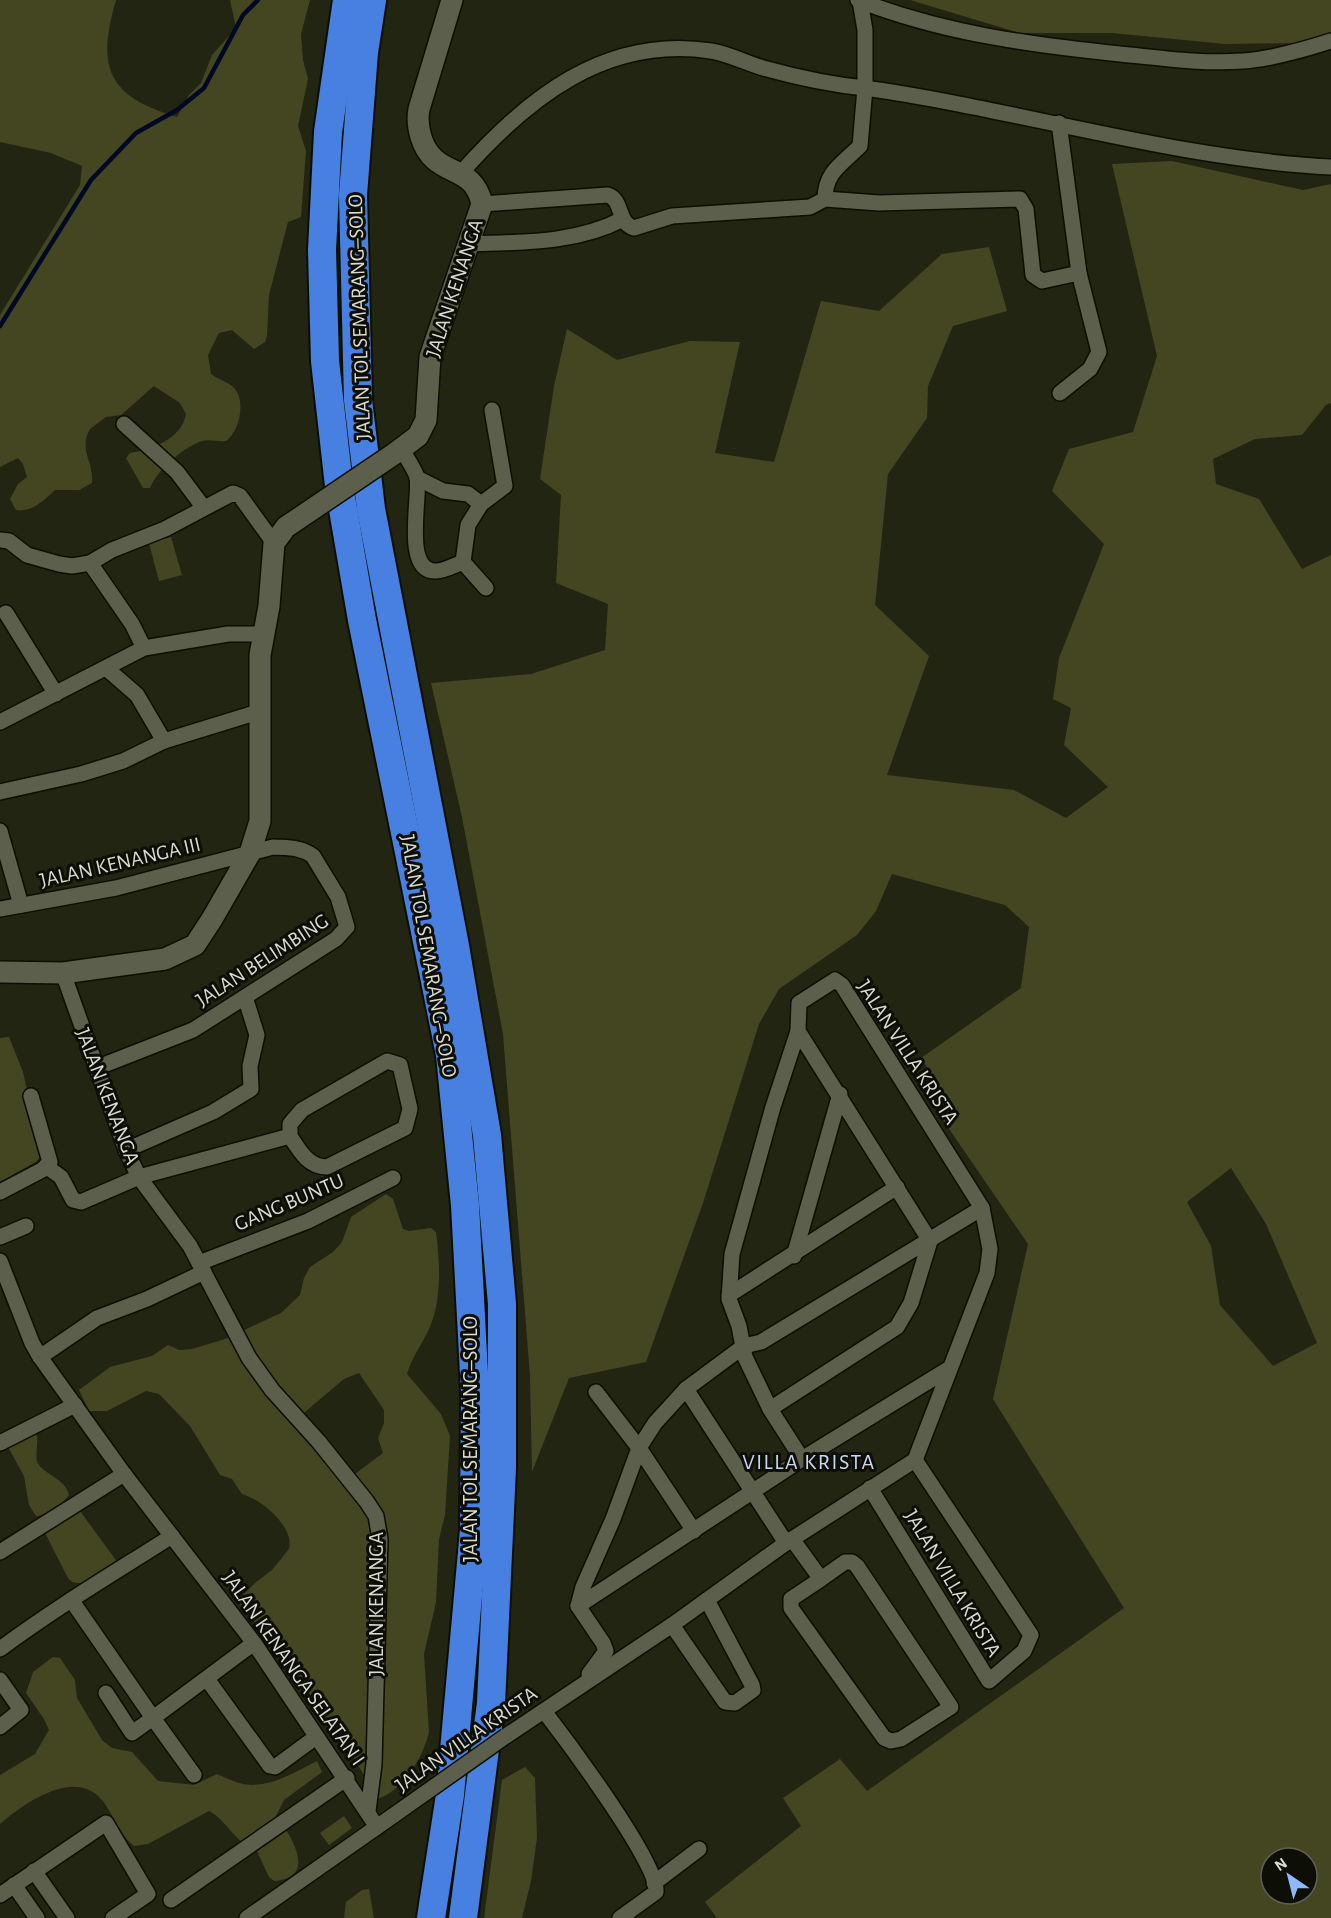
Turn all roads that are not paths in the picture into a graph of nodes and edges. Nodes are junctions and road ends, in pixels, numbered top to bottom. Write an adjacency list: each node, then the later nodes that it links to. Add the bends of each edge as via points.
1 (347, 0): 110 (highway, JALAN TOL SEMARANG–SOLO, via 328,132 322,250 326,361 339,486 362,620 450,1055 465,1205 475,1392 474,1530 450,1794)
2 (372, 0): 111 (highway, JALAN TOL SEMARANG–SOLO, via 353,195 358,400 371,509 456,946 487,1135 502,1304 502,1468 491,1703)
3 (452, 0): 9 (street, JALAN KENANGA, via 417,118 424,148 432,160)
4 (859, 0): 5 (street, via 938,27 1063,48 1194,62 1244,61); 6 (street, via 866,30)
5 (1331, 40)
6 (865, 88): 7 (street); 9 (street, via 767,69 713,52 674,47 634,52 579,71 563,82 486,145); 10 (street, via 860,146 829,175)
7 (1059, 123): 8 (street, via 1157,145); 14 (street)
8 (1331, 167)
9 (461, 172): 11 (street, JALAN KENANGA, via 479,192)
10 (825, 199): 12 (street, via 810,207 672,216 634,228); 14 (street, via 879,203 1020,199 1026,209 1033,275 1042,281)
11 (482, 204): 12 (street, via 608,195 616,201); 13 (street, JALAN KENANGA)
12 (623, 219): 13 (street, via 599,232 551,240)
13 (468, 244): 18 (street, JALAN KENANGA, via 430,357 426,420 418,436)
14 (1079, 273): 15 (street, via 1099,352 1090,369)
15 (1060, 393)
16 (492, 410): 20 (street, via 505,486)
17 (124, 424): 21 (street, via 177,471)
18 (398, 451): 19 (street); 22 (street, JALAN KENANGA, bridge)
19 (417, 478): 20 (street, via 443,491 468,494); 24 (street, via 414,528 420,561 436,572)
20 (481, 504): 24 (street, via 468,525)
21 (204, 507): 22 (street, via 233,492); 25 (street)
22 (280, 535): 28 (street)
23 (0, 540): 25 (street, via 9,541 27,555 59,564)
24 (463, 562): 26 (street)
25 (90, 563): 29 (street)
26 (486, 588)
27 (6, 613): 31 (street)
28 (263, 634): 29 (street, via 228,634); 32 (street)
29 (144, 648): 30 (street)
30 (106, 668): 31 (street); 34 (street, via 136,695)
31 (56, 694): 33 (street)
32 (261, 711): 34 (street); 37 (street, via 260,821)
33 (0, 722)
34 (164, 741): 35 (street, via 123,761)
35 (0, 792)
36 (0, 831): 38 (street)
37 (249, 853): 38 (street, JALAN KENANGA III, via 116,888); 41 (street, via 195,945 165,959); 42 (street, JALAN BELIMBING, via 273,847 299,848 313,856 338,897 347,927 336,939)
38 (21, 905): 39 (street, JALAN KENANGA III)
39 (0, 909)
40 (0, 972): 41 (street)
41 (63, 973): 44 (street, JALAN KENANGA)
42 (244, 997): 44 (street, JALAN BELIMBING, via 193,1030); 48 (street, via 257,1035 250,1089 213,1112)
43 (798, 1031): 45 (street); 54 (street, JALAN VILLA KRISTA, via 799,1003 835,980 842,985); 61 (street, JALAN VILLA KRISTA, via 732,1254)
44 (96, 1068): 48 (street, JALAN KENANGA)
45 (840, 1094): 52 (street); 58 (street)
46 (31, 1096): 49 (street, via 49,1157)
47 (290, 1136): 47 (street, via 290,1124 302,1110 387,1061 400,1065 410,1109 405,1128 327,1167 310,1162); 50 (street)
48 (126, 1150): 50 (street, JALAN KENANGA)
49 (47, 1167): 50 (street, via 61,1177 73,1200 81,1203); 53 (street)
50 (139, 1178): 60 (street, JALAN KENANGA)
51 (393, 1178): 60 (street, GANG BUNTU)
52 (897, 1187): 57 (street); 58 (street)
53 (0, 1192)
54 (982, 1208): 57 (street); 65 (street, JALAN VILLA KRISTA, via 990,1249 987,1273)
55 (26, 1226): 56 (street)
56 (0, 1237)
57 (930, 1241): 63 (street, via 761,1342); 69 (street, via 911,1303 897,1327)
58 (794, 1256): 61 (street)
59 (0, 1261): 62 (street, JALAN KENANGA SELATAN I)
60 (202, 1268): 64 (street, via 147,1299 97,1318); 98 (street, JALAN KENANGA, via 249,1358 376,1516 380,1539 374,1764)
61 (729, 1295): 63 (street, JALAN VILLA KRISTA)
62 (6, 1296): 64 (street, JALAN KENANGA SELATAN I)
63 (744, 1346): 66 (street); 69 (street, JALAN VILLA KRISTA, via 745,1357)
64 (40, 1358): 68 (street, JALAN KENANGA SELATAN I)
65 (950, 1368): 72 (street); 73 (street, JALAN VILLA KRISTA)
66 (686, 1389): 71 (street); 76 (street)
67 (596, 1392): 71 (street)
68 (75, 1405): 70 (street); 74 (street, JALAN KENANGA SELATAN I)
69 (770, 1408): 72 (street, JALAN VILLA KRISTA)
70 (0, 1443)
71 (639, 1448): 77 (street); 84 (street)
72 (802, 1459): 76 (street)
73 (915, 1460): 75 (street, JALAN VILLA KRISTA); 75 (street, JALAN VILLA KRISTA, via 1031,1635 1024,1650 989,1681)
74 (124, 1474): 78 (street, JALAN KENANGA SELATAN I); 80 (street)
75 (870, 1488): 79 (street, JALAN VILLA KRISTA)
76 (753, 1493): 77 (street); 79 (street)
77 (694, 1531): 84 (street)
78 (172, 1536): 83 (street); 86 (street, JALAN KENANGA SELATAN I)
79 (789, 1541): 81 (street); 82 (street, JALAN VILLA KRISTA)
80 (0, 1552)
81 (820, 1579): 81 (street, via 790,1599 791,1608 884,1738 900,1739 951,1707 857,1566 845,1562)
82 (707, 1600): 85 (street, JALAN VILLA KRISTA); 85 (street, via 752,1684 749,1694 735,1703 725,1702)
83 (72, 1601): 87 (street, via 44,1616); 93 (street)
84 (578, 1606): 91 (street, JALAN VILLA KRISTA, via 606,1651)
85 (672, 1625): 91 (street, JALAN VILLA KRISTA)
86 (254, 1643): 88 (street); 95 (street, JALAN KENANGA SELATAN I)
87 (0, 1649)
88 (207, 1679): 93 (street); 95 (street, via 270,1766 275,1767)
89 (0, 1680): 94 (street, via 21,1710)
90 (106, 1693): 93 (street, via 132,1733)
91 (562, 1698): 92 (street, JALAN VILLA KRISTA)
92 (544, 1711): 99 (street, JALAN VILLA KRISTA, bridge); 103 (street, via 597,1783 642,1856)
93 (153, 1718): 96 (street)
94 (0, 1727)
95 (316, 1737): 97 (street, JALAN KENANGA SELATAN I)
96 (194, 1775)
97 (346, 1778): 98 (street, JALAN KENANGA SELATAN I); 105 (street)
98 (368, 1811): 99 (street, JALAN KENANGA SELATAN I)
99 (377, 1827): 109 (street)
100 (699, 1849): 103 (street)
101 (34, 1871): 102 (street); 107 (street); 108 (street, via 106,1824 148,1894)
102 (14, 1885): 104 (street); 106 (street)
103 (655, 1887): 112 (street)
104 (0, 1894)
105 (171, 1900)
106 (37, 1918)
107 (67, 1918)
108 (113, 1918)
109 (247, 1918)
110 (431, 1918)
111 (463, 1918)
112 (620, 1918)

